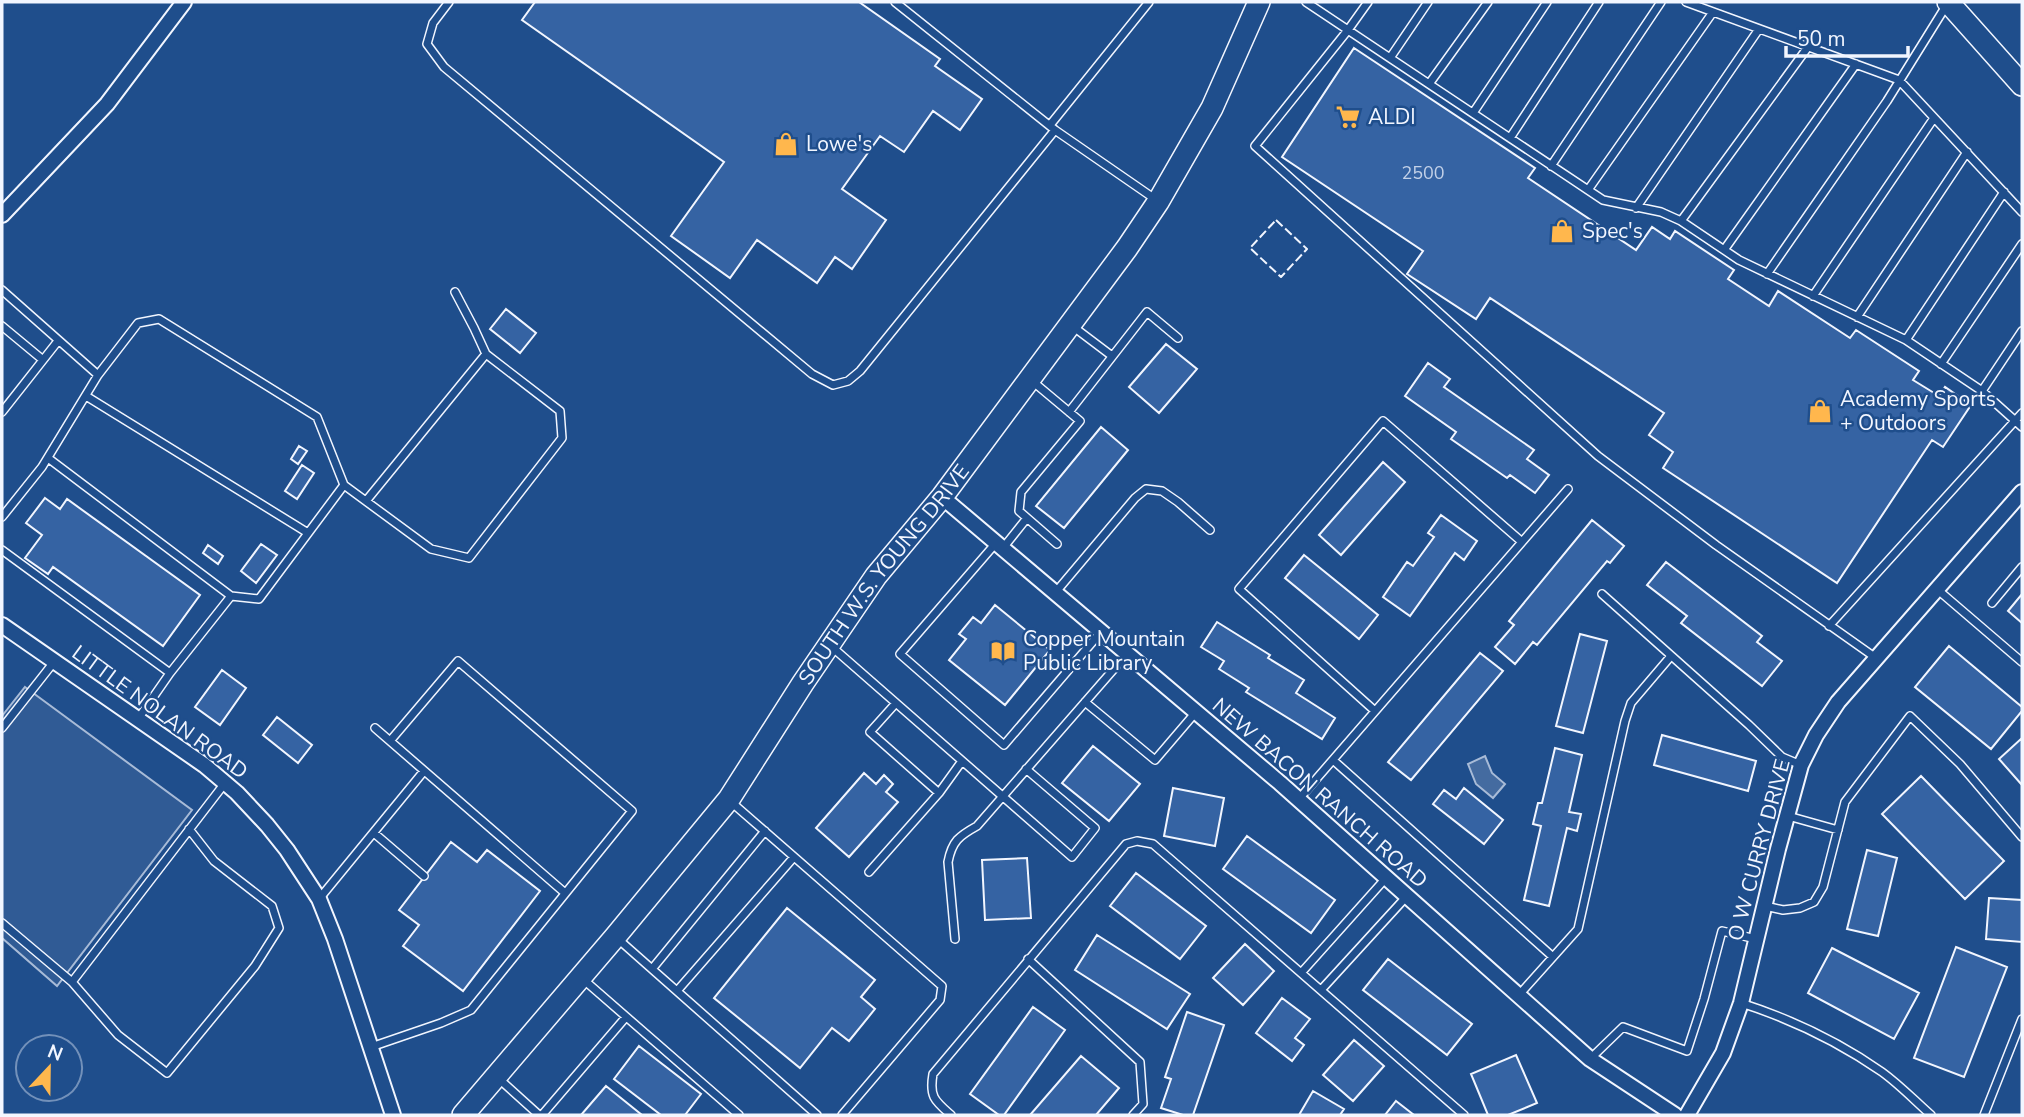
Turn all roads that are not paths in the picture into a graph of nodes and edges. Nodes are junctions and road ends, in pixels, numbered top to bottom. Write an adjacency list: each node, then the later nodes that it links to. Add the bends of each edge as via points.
1 (184, 2): 35 (street, via 107,104)
2 (449, 2): 26 (lane, via 433,23 427,44 444,67 812,374 833,385 860,371)
3 (895, 2): 26 (lane)
4 (1149, 2): 26 (lane)
5 (1259, 2): 32 (main road, SOUTH W.S. YOUNG DRIVE, via 1212,108)
6 (1306, 2): 17 (lane)
7 (1368, 2): 17 (lane)
8 (1429, 2): 19 (lane)
9 (1488, 2): 22 (lane)
10 (1547, 2): 24 (lane)
11 (1599, 2): 27 (lane)
12 (1661, 2): 29 (lane)
13 (1686, 2): 15 (lane)
14 (1949, 2): 21 (lane); 23 (main road)
15 (1713, 12): 16 (lane); 30 (lane)
16 (1759, 29): 18 (lane); 33 (lane)
17 (1348, 30): 19 (lane); 83 (lane, via 1255,146 1598,456)
18 (1808, 47): 20 (lane); 36 (lane)
19 (1390, 58): 22 (lane)
20 (1856, 64): 21 (lane); 38 (lane)
21 (1899, 80): 25 (lane); 39 (lane)
22 (1429, 84): 24 (lane)
23 (2022, 85)
24 (1473, 113): 27 (lane)
25 (1934, 118): 28 (lane); 42 (lane)
26 (1053, 127): 32 (lane)
27 (1510, 138): 29 (lane)
28 (1967, 152): 31 (lane); 43 (lane)
29 (1551, 166): 30 (lane)
30 (1588, 190): 33 (lane, via 1603,200)
31 (2004, 192): 34 (lane); 48 (lane)
32 (1158, 202): 44 (main road, SOUTH W.S. YOUNG DRIVE)
33 (1636, 208): 36 (lane)
34 (2022, 212)
35 (2, 215)
36 (1681, 221): 38 (lane)
37 (2022, 244): 53 (lane)
38 (1724, 250): 39 (lane)
39 (1767, 274): 42 (lane)
40 (2, 290): 49 (lane)
41 (454, 292): 50 (lane)
42 (1813, 296): 43 (lane)
43 (1857, 317): 48 (lane)
44 (1070, 325): 51 (lane); 55 (main road, SOUTH W.S. YOUNG DRIVE)
45 (2, 326): 52 (lane)
46 (2022, 331): 56 (lane)
47 (1178, 338): 51 (lane, via 1147,312)
48 (1906, 340): 53 (lane)
49 (58, 341): 52 (lane); 54 (lane)
50 (486, 354): 67 (lane); 67 (lane, via 560,411 562,438 469,558 431,549)
51 (1112, 356): 59 (lane)
52 (43, 360): 58 (lane)
53 (1941, 364): 56 (lane)
54 (98, 375): 57 (lane); 63 (lane, via 138,323 159,319 317,417)
55 (1030, 379): 59 (lane); 66 (main road, SOUTH W.S. YOUNG DRIVE)
56 (1982, 391): 61 (lane)
57 (86, 396): 62 (lane); 71 (lane)
58 (2, 412)
59 (1069, 412): 69 (lane, via 1080,421 1021,492 1019,511)
60 (2022, 413): 61 (lane)
61 (2019, 424): 83 (lane)
62 (48, 458): 68 (lane); 80 (lane)
63 (344, 485): 67 (lane); 71 (lane)
64 (1568, 489): 72 (lane)
65 (2022, 495): 77 (street, O W CURRY DRIVE)
66 (942, 497): 74 (street, NEW BACON RANCH ROAD); 85 (main road, SOUTH W.S. YOUNG DRIVE, via 876,576)
67 (366, 501)
68 (2, 517)
69 (1027, 518): 73 (lane); 74 (lane)
70 (1210, 530): 78 (lane, via 1162,491 1146,489)
71 (308, 533): 80 (lane, via 259,599)
72 (1522, 542): 94 (lane); 94 (lane, via 1383,421 1239,589)
73 (1057, 544)
74 (999, 546): 78 (street, NEW BACON RANCH ROAD); 84 (lane, via 900,654 1004,745)
75 (2, 551): 91 (lane)
76 (2022, 567): 81 (lane)
77 (1938, 590): 88 (street, O W CURRY DRIVE); 90 (lane)
78 (1055, 593): 84 (street, NEW BACON RANCH ROAD)
79 (1602, 594): 87 (lane)
80 (231, 596): 91 (lane)
81 (1992, 603)
82 (2, 625): 89 (street, LITTLE NOLAN ROAD)
83 (1829, 626): 88 (lane)
84 (1101, 632): 86 (street, NEW BACON RANCH ROAD)
85 (829, 644): 93 (lane); 108 (main road, SOUTH W.S. YOUNG DRIVE)
86 (1127, 654): 92 (lane); 95 (street, NEW BACON RANCH ROAD)
87 (1671, 656): 102 (lane, via 1782,757); 128 (lane, via 1631,704 1578,929)
88 (1877, 659): 102 (street, O W CURRY DRIVE, via 1838,702)
89 (54, 662): 96 (street, LITTLE NOLAN ROAD); 98 (lane)
90 (2022, 663)
91 (170, 673): 96 (lane)
92 (1085, 702): 95 (lane, via 1155,761); 103 (lane)
93 (896, 703): 101 (lane); 106 (lane, via 870,732)
94 (1375, 711): 100 (lane)
95 (1196, 712): 109 (street, NEW BACON RANCH ROAD)
96 (138, 719): 105 (street, LITTLE NOLAN ROAD)
97 (375, 728): 99 (lane)
98 (2, 729)
99 (390, 741): 104 (lane); 120 (lane, via 458,662 632,811)
100 (1333, 760): 109 (lane); 128 (lane)
101 (962, 761): 106 (lane); 107 (lane)
102 (1801, 765): 110 (street, O W CURRY DRIVE)
103 (1026, 769): 107 (lane); 107 (lane, via 1095,828 1072,857)
104 (425, 771): 114 (lane); 120 (lane)
105 (225, 783): 111 (lane); 122 (street, LITTLE NOLAN ROAD, via 274,833)
106 (939, 793): 117 (lane)
107 (1002, 796): 126 (lane, via 950,850)
108 (729, 799): 113 (lane); 125 (main road, SOUTH W.S. YOUNG DRIVE)
109 (1298, 800): 119 (street, NEW BACON RANCH ROAD)
110 (1787, 816): 112 (lane); 123 (street, O W CURRY DRIVE)
111 (189, 829): 133 (lane); 133 (lane, via 214,862 272,906 279,928 255,966 167,1073 118,1035)
112 (1838, 830): 115 (lane, via 1845,802 1910,716 1960,764); 123 (lane, via 1823,887 1814,902 1783,911)
113 (765, 831): 116 (lane); 130 (lane)
114 (374, 833): 118 (lane); 122 (lane)
115 (2022, 837)
116 (794, 857): 135 (lane); 148 (lane, via 942,986 940,1000)
117 (869, 872)
118 (424, 876)
119 (1386, 878): 121 (street, NEW BACON RANCH ROAD); 131 (lane)
120 (565, 893): 140 (lane, via 471,1010)
121 (1406, 897): 134 (lane); 136 (street, NEW BACON RANCH ROAD)
122 (319, 899): 140 (street, LITTLE NOLAN ROAD)
123 (1764, 906): 127 (street, O W CURRY DRIVE)
124 (2, 923): 133 (lane)
125 (615, 937): 130 (lane); 132 (main road, SOUTH W.S. YOUNG DRIVE)
126 (954, 939)
127 (1756, 939): 137 (street, O W CURRY DRIVE); 141 (lane, via 1721,931 1686,1051 1623,1027)
128 (1553, 957): 136 (lane)
129 (1028, 959): 131 (lane, via 1126,844 1137,841 1153,844); 149 (lane, via 933,1074 930,1090); 150 (lane, via 1140,1062 1143,1104)
130 (652, 969): 135 (lane)
131 (1301, 973): 134 (lane)
132 (581, 977): 138 (lane); 142 (main road, SOUTH W.S. YOUNG DRIVE)
133 (72, 982)
134 (1321, 990): 151 (lane)
135 (677, 991): 147 (lane)
136 (1518, 996): 141 (street, NEW BACON RANCH ROAD)
137 (1741, 1003): 153 (street, O W CURRY DRIVE, via 1723,1054); 154 (lane, via 1830,1041 1884,1073)
138 (626, 1017): 145 (lane); 146 (lane)
139 (2022, 1019): 155 (lane)
140 (370, 1047): 143 (street, LITTLE NOLAN ROAD)
141 (1590, 1059): 152 (street, NEW BACON RANCH ROAD)
142 (496, 1077): 144 (main road, SOUTH W.S. YOUNG DRIVE); 145 (lane)
143 (393, 1115)
144 (463, 1115)
145 (540, 1115)
146 (739, 1115)
147 (817, 1115)
148 (842, 1115)
149 (951, 1115)
150 (1133, 1115)
151 (1464, 1115)
152 (1675, 1115)
153 (1687, 1115)
154 (1931, 1115)
155 (1984, 1115)

